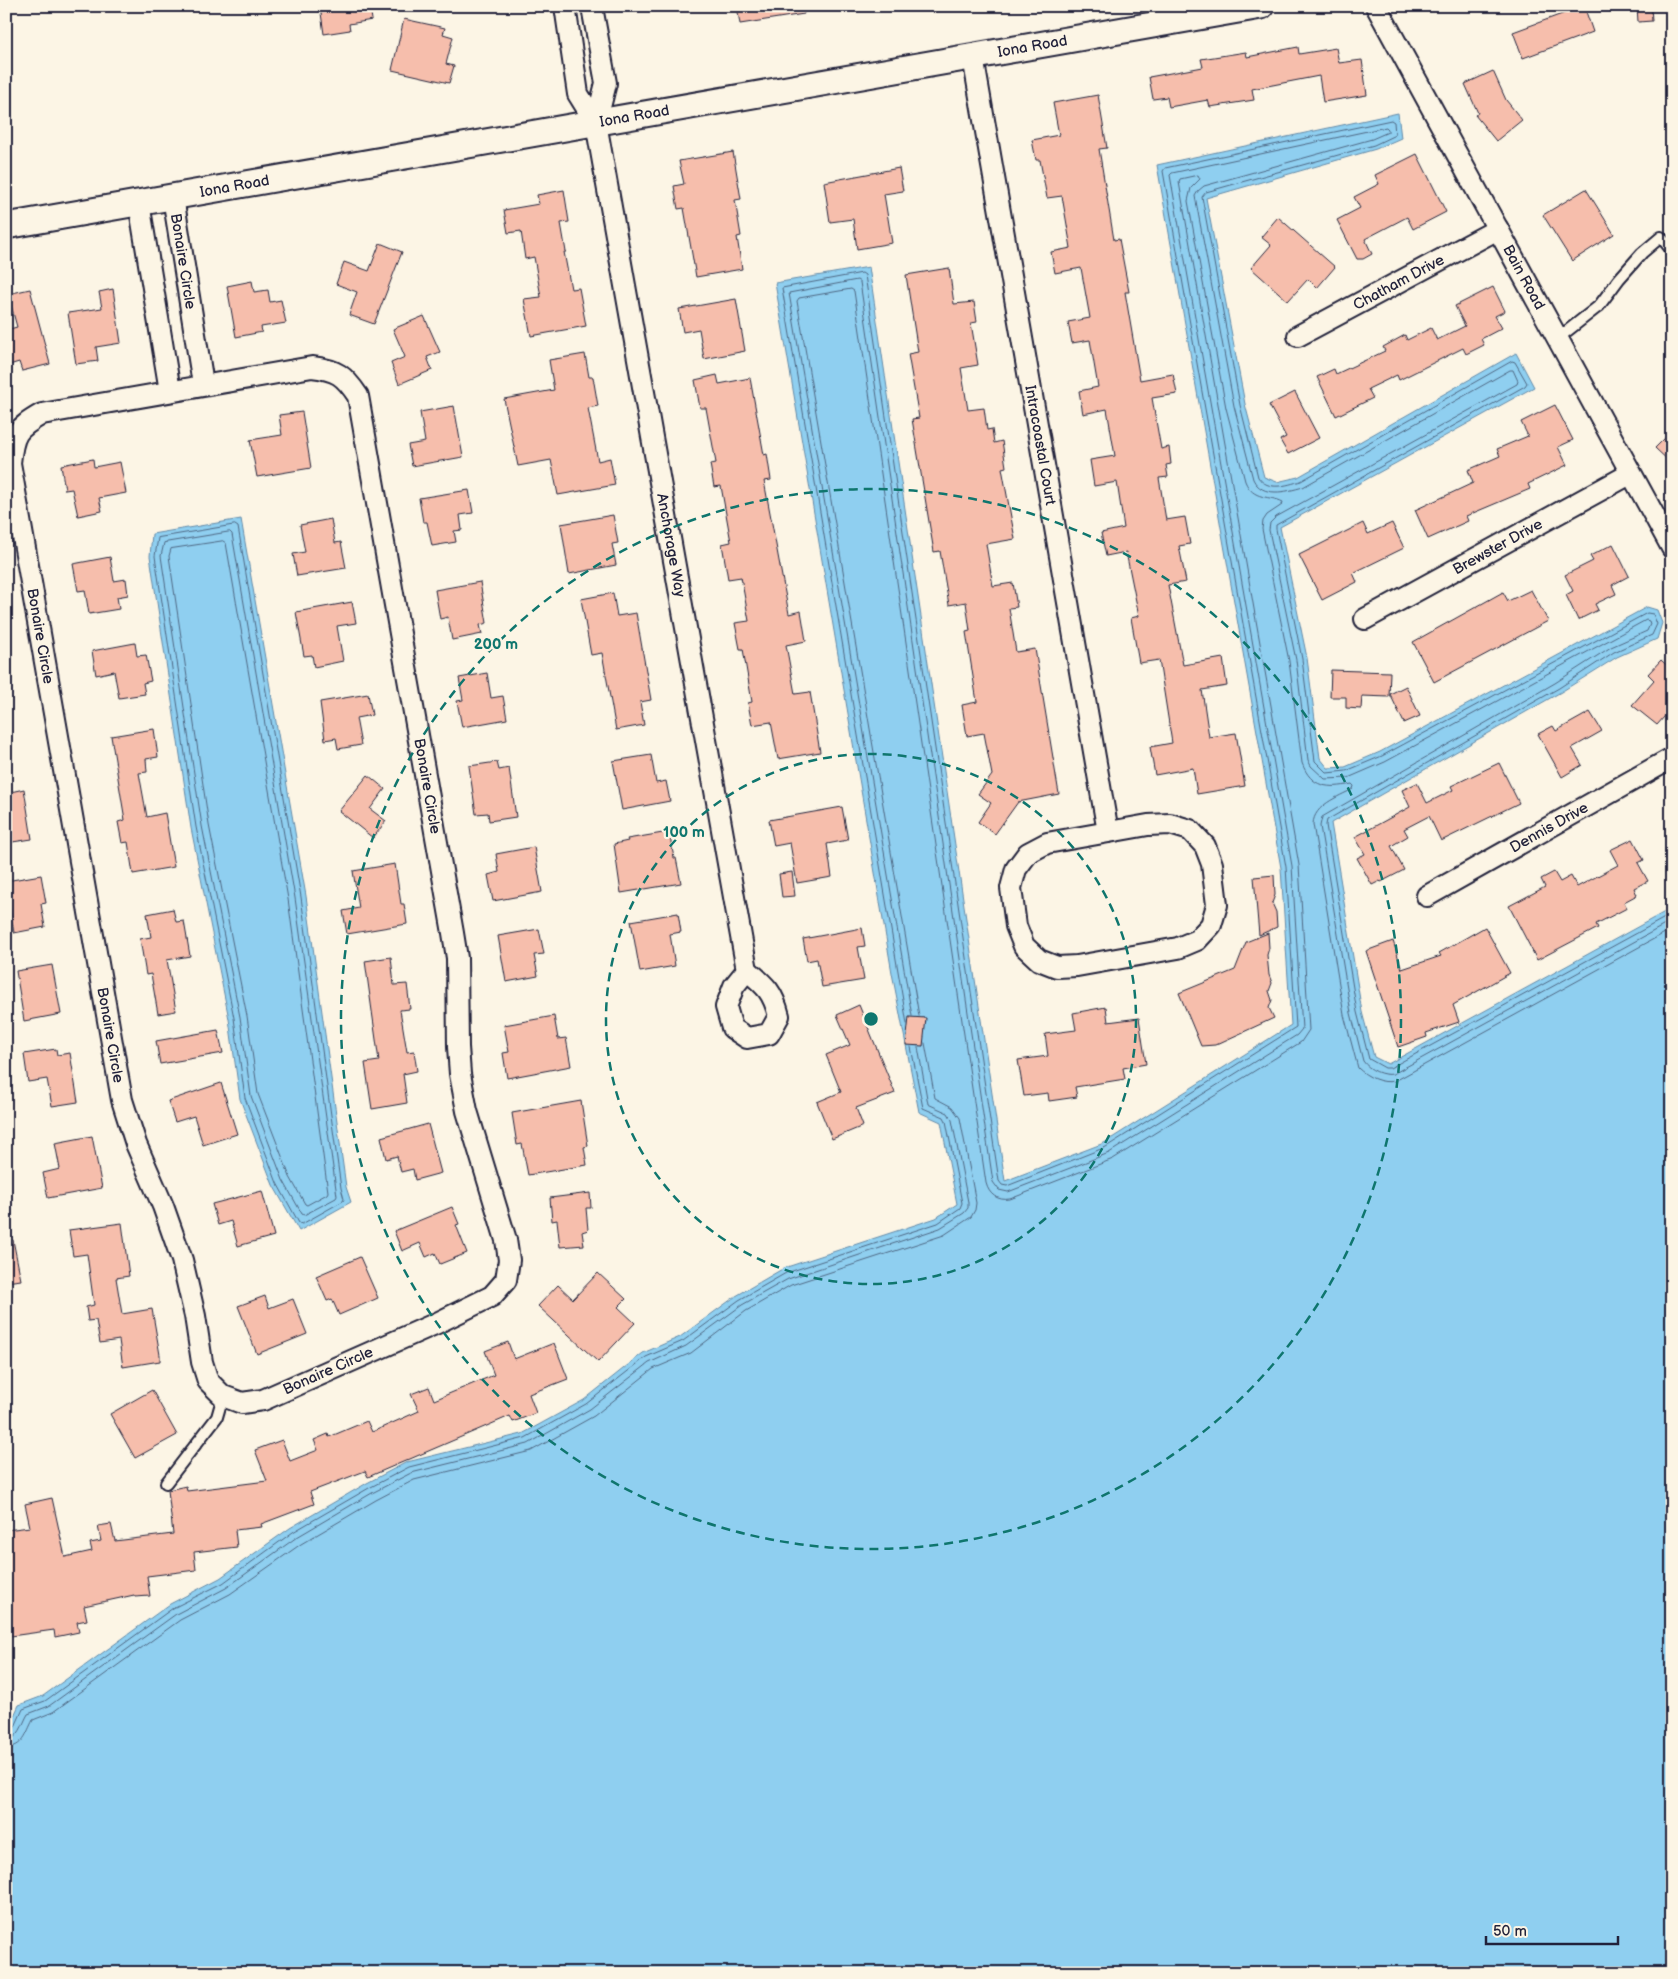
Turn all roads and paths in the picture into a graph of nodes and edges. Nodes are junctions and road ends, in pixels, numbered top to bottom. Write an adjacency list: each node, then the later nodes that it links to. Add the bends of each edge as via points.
1 (565, 6): 6 (street, via 578,94)
2 (592, 6): 6 (street, via 606,83)
3 (1262, 6): 5 (street, Iona Road)
4 (1376, 6): 10 (street, Bain Road)
5 (973, 57): 6 (street, Iona Road); 20 (street, Intracoastal Court)
6 (596, 123): 7 (street, Iona Road); 22 (street, Anchorage Way)
7 (173, 197): 8 (street, Iona Road); 14 (street, Bonaire Circle)
8 (139, 203): 9 (street, Iona Road); 15 (street)
9 (6, 226)
10 (1498, 229): 12 (street, Chatham Drive); 13 (street, Bain Road)
11 (1672, 251): 13 (lane, via 1661,237 1625,272 1600,306)
12 (1298, 336)
13 (1557, 339): 16 (street, Bain Road)
14 (203, 384): 15 (street, Bonaire Circle); 23 (street, Bonaire Circle, via 312,367 331,370 347,380 358,396 454,932 460,1074 467,1111 503,1228 509,1260 506,1280 492,1296 445,1319 263,1400 242,1402)
15 (170, 390): 23 (street, Bonaire Circle, via 42,414 24,425 12,442 10,463 122,1100 182,1260 208,1381)
16 (1630, 474): 17 (street, Bain Road); 18 (street, Brewster Drive)
17 (1672, 548)
18 (1365, 619)
19 (1672, 758): 21 (street, Dennis Drive)
20 (1108, 832): 20 (street, via 1046,843 1028,853 1016,869 1011,888 1016,926 1024,946 1039,960 1057,967 1077,966 1178,948 1197,940 1211,925 1217,904 1212,864 1205,846 1190,830 1170,824)
21 (1426, 896)
22 (747, 970)
23 (223, 1396): 24 (lane, via 217,1417)
24 (166, 1483)

